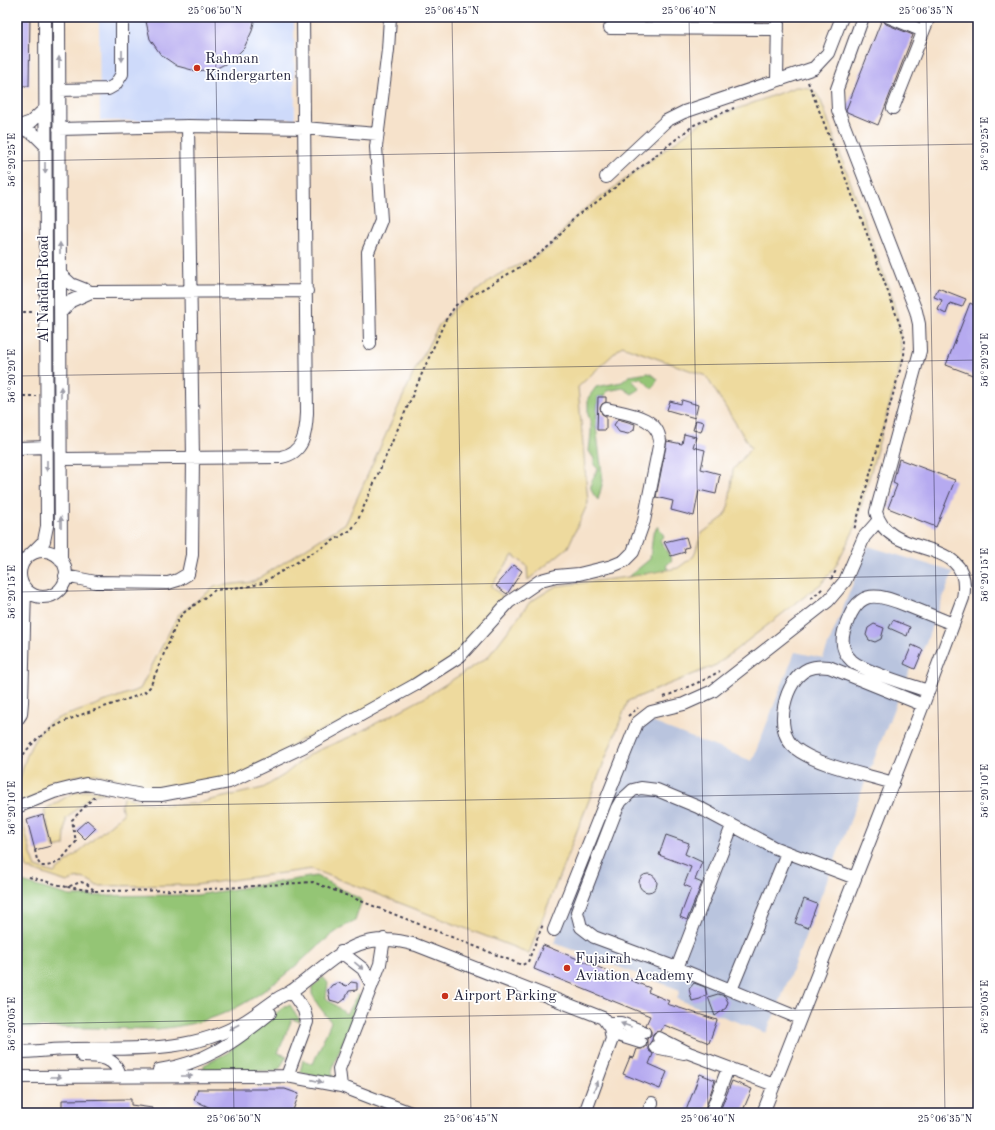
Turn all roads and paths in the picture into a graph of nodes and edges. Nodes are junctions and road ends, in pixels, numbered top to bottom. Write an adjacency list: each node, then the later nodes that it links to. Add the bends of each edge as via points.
1 (45, 17): 18 (street, Al Nahdah Road)
2 (59, 17): 15 (street, Al Nahdah Road, one-way to 2)
3 (122, 17): 15 (street, one-way to 15, via 122,74 115,85 108,89)
4 (303, 17): 21 (street)
5 (390, 17): 23 (street)
6 (842, 17): 13 (street, via 828,53 822,61 814,68)
7 (863, 17): 41 (street, via 837,88 838,110 916,311 921,338 917,364 878,503)
8 (889, 17): 12 (street)
9 (929, 17): 12 (street)
10 (778, 23): 11 (street); 13 (street)
11 (610, 28)
12 (923, 31): 17 (street)
13 (778, 80): 25 (street, via 684,112 666,122)
14 (807, 80): 42 (path, via 905,339 904,356)
15 (59, 90): 22 (street, Al Nahdah Road)
16 (739, 106): 60 (path, via 694,125 576,216 553,243 530,261 456,305 445,321 359,518 351,530 258,584 212,592 180,616 146,692 48,729 29,746)
17 (893, 108)
18 (45, 109): 20 (street, via 31,122); 24 (street, Al Nahdah Road)
19 (188, 126): 21 (street); 22 (street); 29 (street)
20 (18, 127): 24 (street, via 34,134)
21 (304, 128): 23 (street); 27 (street)
22 (59, 129): 26 (street, Al Nahdah Road, one-way to 22)
23 (377, 134): 33 (street, via 381,220 368,252)
24 (45, 145): 31 (street, Al Nahdah Road, one-way to 31)
25 (606, 177)
26 (60, 274): 28 (street, via 77,288); 32 (street, Al Nahdah Road)
27 (307, 291): 29 (street); 39 (street, via 308,413 306,434 301,446 288,456 281,457)
28 (91, 292): 29 (street); 32 (street, via 71,301)
29 (191, 292): 39 (street)
30 (17, 312): 31 (path)
31 (46, 312): 35 (street, Al Nahdah Road)
32 (61, 312): 40 (street, Al Nahdah Road, one-way to 32)
33 (370, 344)
34 (17, 396): 35 (path)
35 (46, 396): 37 (street, Al Nahdah Road)
36 (607, 409): 63 (street, via 637,416 653,424 660,433 644,522 633,552 624,561 579,574 541,580 509,602 460,656 415,685 303,747 230,782 161,795 142,795 86,784 54,792)
37 (47, 447): 38 (street); 43 (street, Al Nahdah Road, one-way to 43, via 47,532 44,541)
38 (17, 448)
39 (193, 458): 40 (street); 46 (street, via 192,555 188,574 168,583 96,582)
40 (62, 459): 44 (street, Al Nahdah Road, one-way to 40)
41 (878, 521): 50 (street, via 888,533 944,555 960,568 965,588); 72 (street, via 864,537 845,581 828,601 712,691 684,704 651,712 637,723)
42 (853, 533)
43 (25, 558): 44 (street, via 47,551); 47 (street, via 20,574)
44 (61, 561): 46 (street)
45 (838, 567): 49 (path, via 822,590)
46 (65, 576): 47 (street, via 58,590 49,596 38,596)
47 (22, 586): 48 (street)
48 (20, 603): 59 (street, via 22,702 21,714)
49 (805, 604)
50 (953, 624): 52 (street, via 882,596 868,597 856,604 843,636 847,655 857,664); 53 (street)
51 (721, 669): 55 (path, via 704,680)
52 (899, 680): 53 (street); 54 (street)
53 (928, 692): 56 (street)
54 (893, 693): 56 (street); 61 (street, via 829,667 815,667 802,673 793,684 781,720 789,742 802,752 834,766)
55 (663, 697)
56 (923, 705): 61 (street)
57 (641, 706): 58 (path, via 632,710)
58 (626, 719)
59 (17, 720)
60 (17, 765)
61 (893, 783): 68 (street)
62 (101, 798): 65 (path, via 93,798 72,820 76,842 58,863 42,866 37,860)
63 (17, 807)
64 (732, 826): 66 (street, via 758,841); 75 (street); 75 (street, via 698,807 657,790 633,790 621,801 580,904 578,920 587,933)
65 (35, 850)
66 (787, 853): 68 (street); 77 (street)
67 (29, 877): 69 (path)
68 (855, 878): 79 (street)
69 (67, 887): 70 (path); 70 (path, via 80,882)
70 (95, 891): 71 (path, via 195,890 313,882 522,965 528,962)
71 (544, 922)
72 (554, 930)
73 (384, 939): 74 (street, via 361,942); 76 (street, via 382,958); 80 (street, via 416,945 597,1014)
74 (341, 952): 76 (street, one-way to 76, via 363,969); 78 (street)
75 (677, 968): 77 (street)
76 (372, 985): 90 (street, via 339,1069)
77 (731, 990): 79 (street)
78 (291, 991): 84 (street, one-way to 84, via 233,1028 198,1041 160,1048 64,1049); 86 (street, via 282,1003 238,1039 212,1054 181,1067 133,1072); 87 (street, via 304,1010 307,1022)
79 (800, 1018): 89 (street)
80 (609, 1028): 81 (street); 92 (street, one-way to 80, via 612,1039)
81 (642, 1037)
82 (657, 1042): 85 (street)
83 (17, 1052): 84 (street)
84 (46, 1052): 86 (street, via 108,1058 116,1066)
85 (728, 1068): 89 (street); 93 (street)
86 (120, 1076): 87 (street, one-way to 87); 88 (street, one-way to 86)
87 (287, 1076): 90 (street, one-way to 90)
88 (17, 1077)
89 (774, 1085): 94 (street)
90 (341, 1086): 91 (street)
91 (411, 1113)
92 (585, 1113)
93 (710, 1113)
94 (763, 1113)

